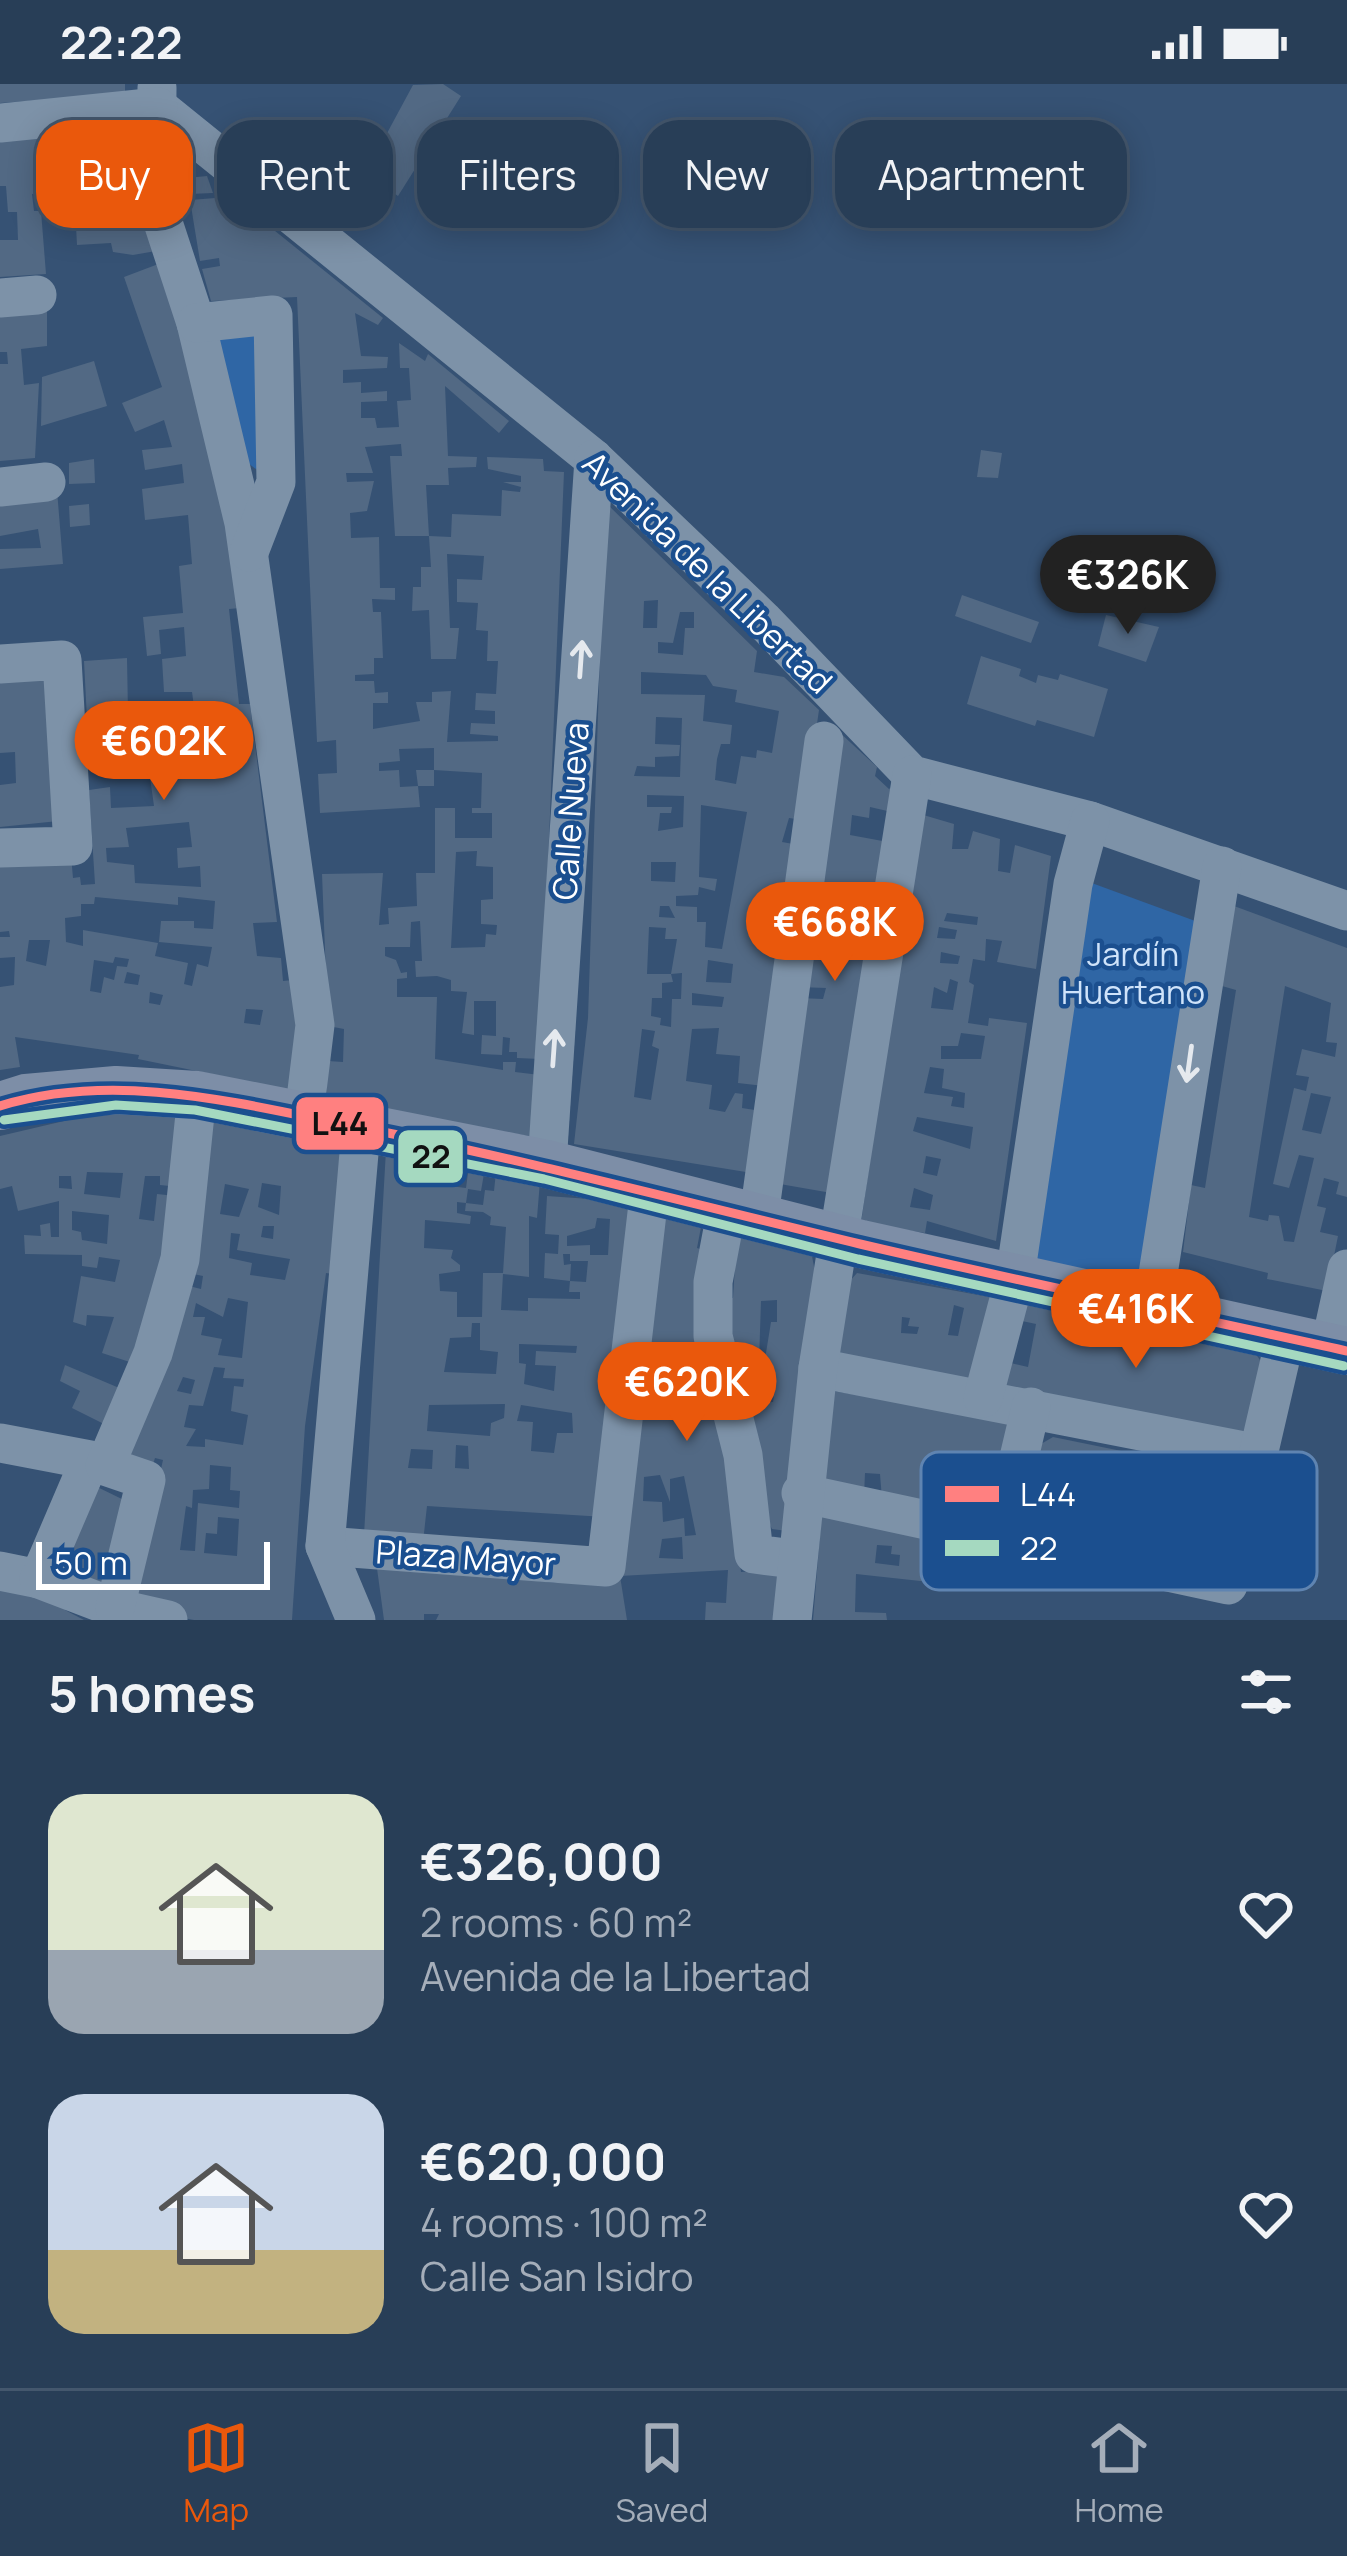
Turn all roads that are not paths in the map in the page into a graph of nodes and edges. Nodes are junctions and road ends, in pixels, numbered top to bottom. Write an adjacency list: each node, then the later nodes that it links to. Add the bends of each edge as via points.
1 (158, 95): 2 (street); 3 (street, via 156,201); 4 (street, Avenida de la Libertad)
2 (0, 123)
3 (196, 322): 7 (street); 7 (street, via 272,315 276,482)
4 (594, 459): 10 (street, Avenida de la Libertad); 19 (street, Calle Nueva, one-way to 4)
5 (46, 482): 6 (street)
6 (0, 487)
7 (248, 555): 17 (street, via 315,1024)
8 (0, 664): 12 (street, via 62,659 73,846)
9 (824, 741): 21 (street)
10 (912, 775): 11 (street); 22 (street)
11 (1090, 821): 13 (street); 24 (street, via 1073,884)
12 (0, 848)
13 (1222, 866): 14 (street); 25 (street, one-way to 25)
14 (1347, 911)
15 (197, 1095): 16 (main road, via 116,1090); 17 (main road); 34 (street, via 180,1259 153,1353)
16 (0, 1106)
17 (304, 1115): 18 (main road)
18 (361, 1130): 19 (main road); 37 (street)
19 (547, 1164): 20 (main road)
20 (650, 1187): 21 (main road); 37 (street, Plaza Mayor, via 607,1567)
21 (743, 1212): 22 (main road); 38 (street, via 713,1282 712,1336 743,1455 754,1554)
22 (839, 1238): 24 (main road); 27 (street)
23 (1347, 1269): 26 (street)
24 (1015, 1276): 25 (main road); 28 (street)
25 (1153, 1306): 26 (main road)
26 (1320, 1346): 33 (street)
27 (818, 1368): 28 (street); 35 (street)
28 (982, 1398): 29 (street)
29 (1031, 1407): 31 (street); 32 (street)
30 (0, 1443): 34 (street)
31 (1020, 1452)
32 (1249, 1452)
33 (1260, 1452)
34 (97, 1463): 40 (street); 41 (street, via 146,1480)
35 (802, 1493): 36 (street); 38 (street)
36 (921, 1520)
37 (325, 1546): 43 (street)
38 (794, 1559): 44 (street)
39 (0, 1571): 40 (street)
40 (39, 1579): 41 (street)
41 (115, 1608): 42 (street)
42 (168, 1620)
43 (356, 1620)
44 (791, 1620)

